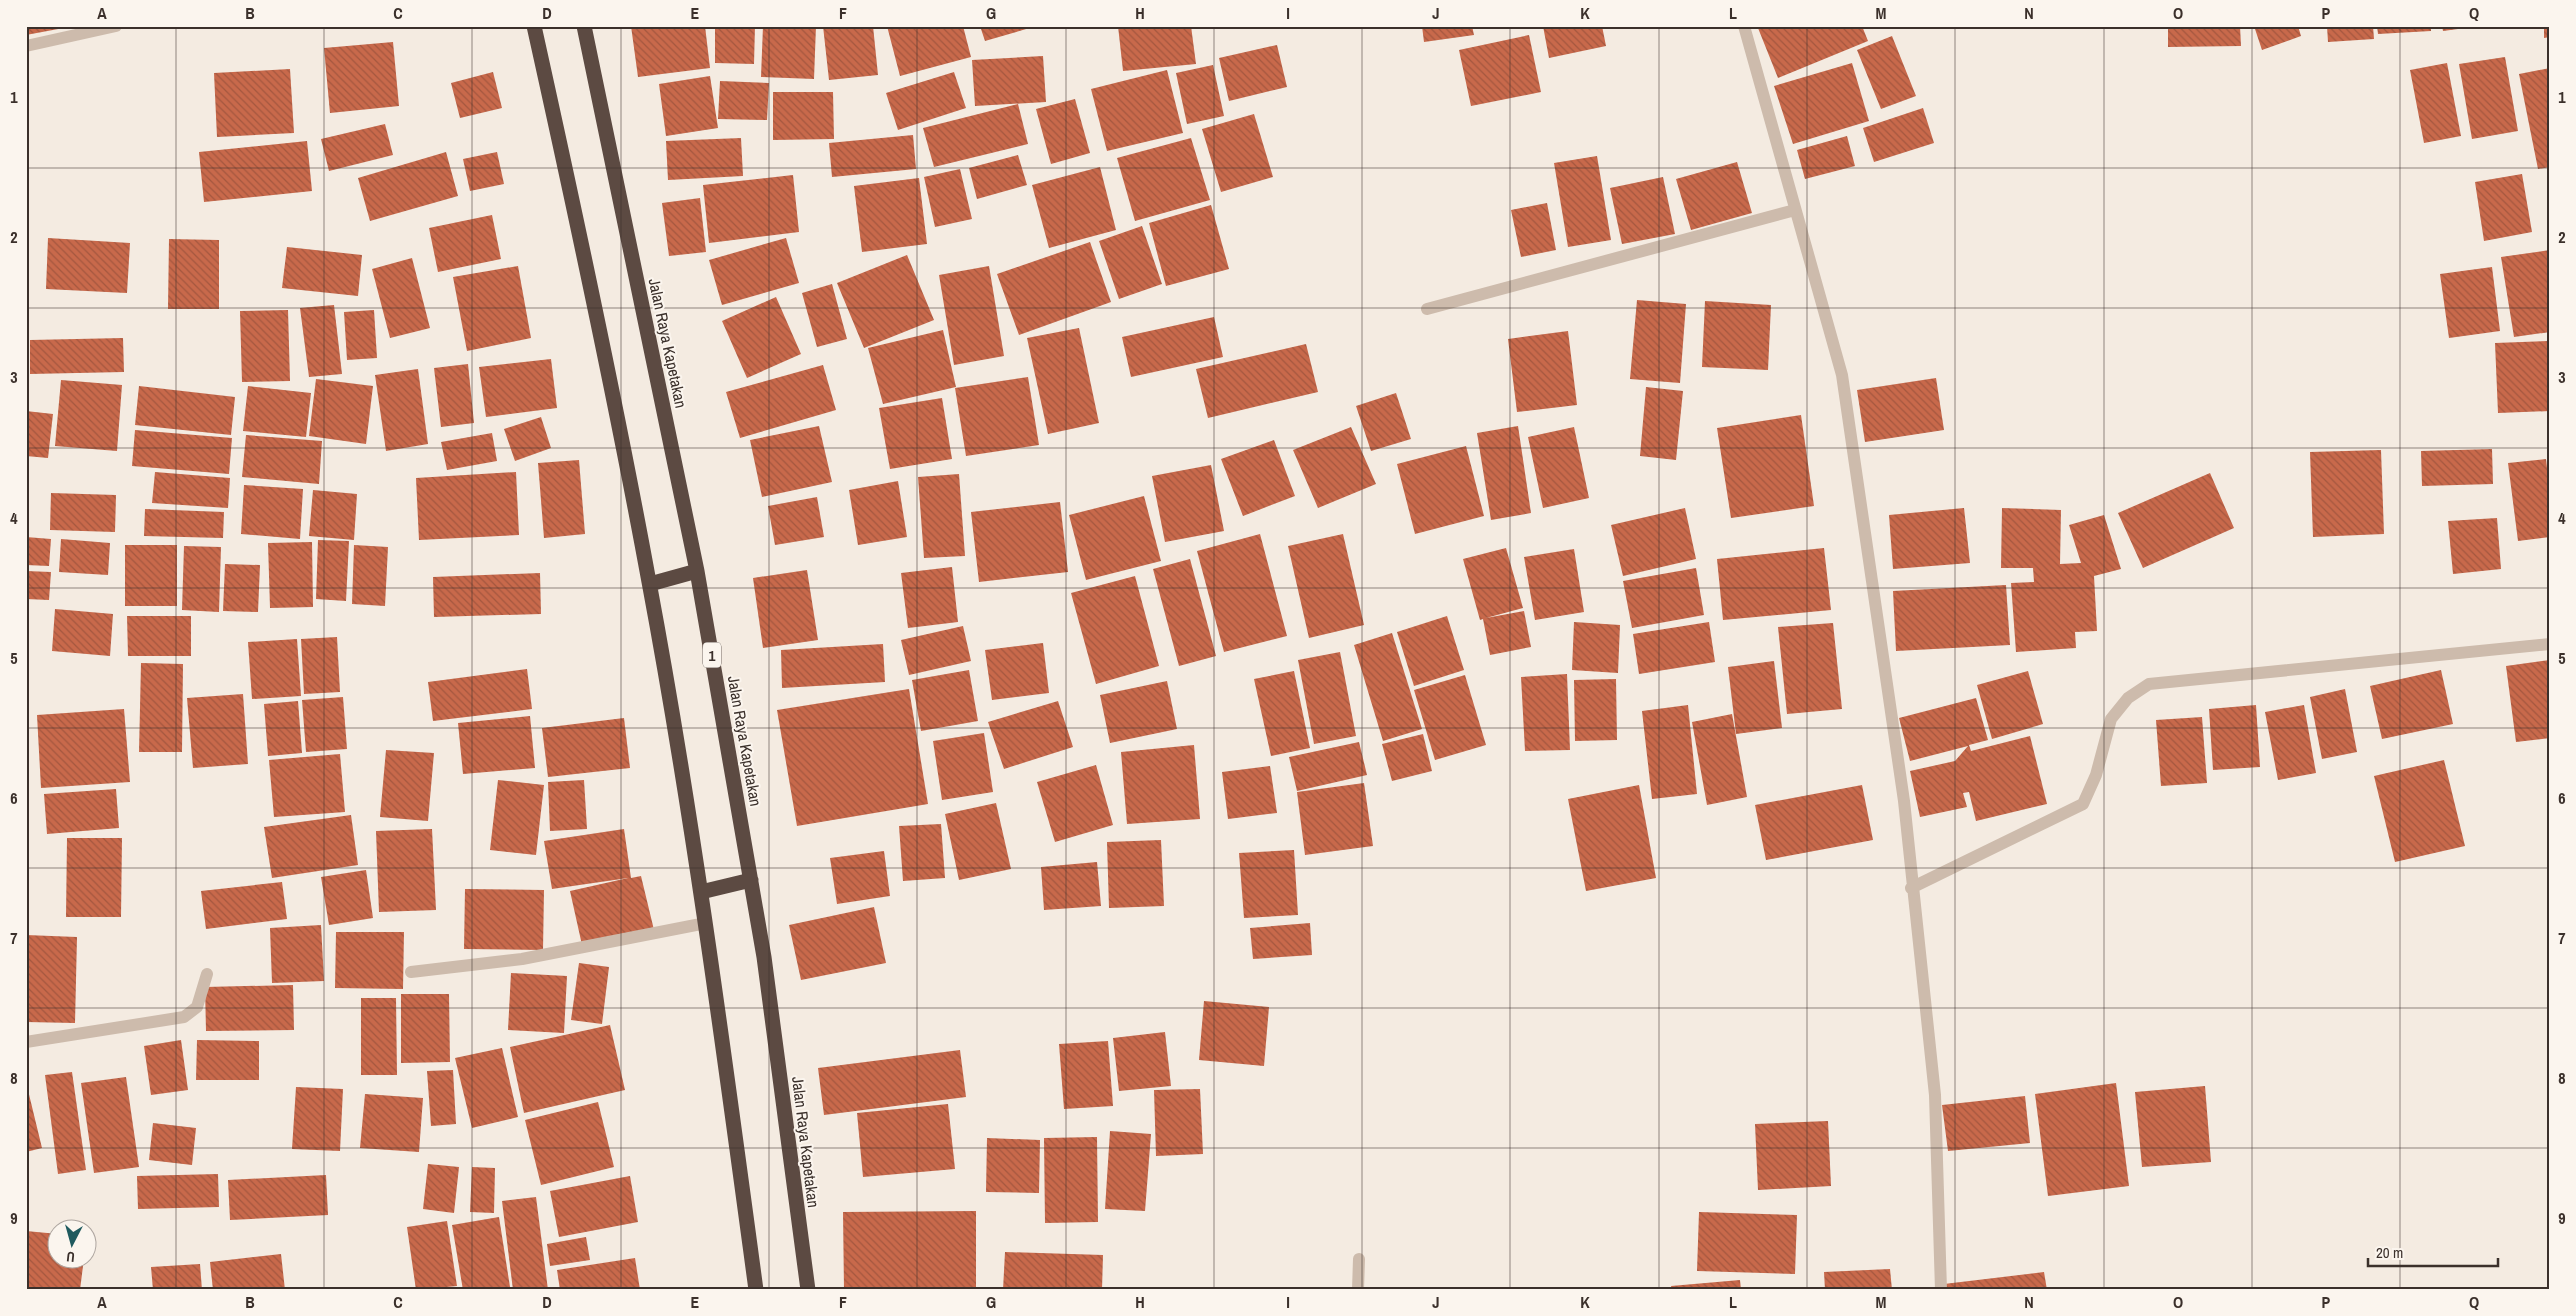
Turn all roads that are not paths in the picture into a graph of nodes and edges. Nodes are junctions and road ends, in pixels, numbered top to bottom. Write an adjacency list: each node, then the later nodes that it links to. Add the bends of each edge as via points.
1 (116, 26): 5 (street)
2 (534, 26): 9 (highway, via 583,246)
3 (584, 26): 8 (highway, Jalan Raya Kapetakan / 1)
4 (1744, 26): 6 (street)
5 (26, 46)
6 (1795, 210): 7 (street); 12 (street, via 1842,375 1904,801)
7 (1427, 308)
8 (697, 571): 9 (highway); 11 (highway, Jalan Raya Kapetakan / 1)
9 (650, 584): 13 (highway)
10 (2550, 644): 12 (street, via 2149,684 2128,698 2110,719 2096,775 2084,804)
11 (751, 880): 13 (highway); 20 (highway, Jalan Raya Kapetakan / 1)
12 (1912, 888): 22 (street, via 1935,1096)
13 (701, 892): 14 (highway)
14 (706, 923): 15 (street, via 522,959); 19 (highway)
15 (412, 972)
16 (207, 974): 17 (street, via 197,1007 184,1018)
17 (26, 1042)
18 (1360, 1258): 21 (street)
19 (756, 1290)
20 (808, 1290)
21 (1358, 1290)
22 (1941, 1290)

